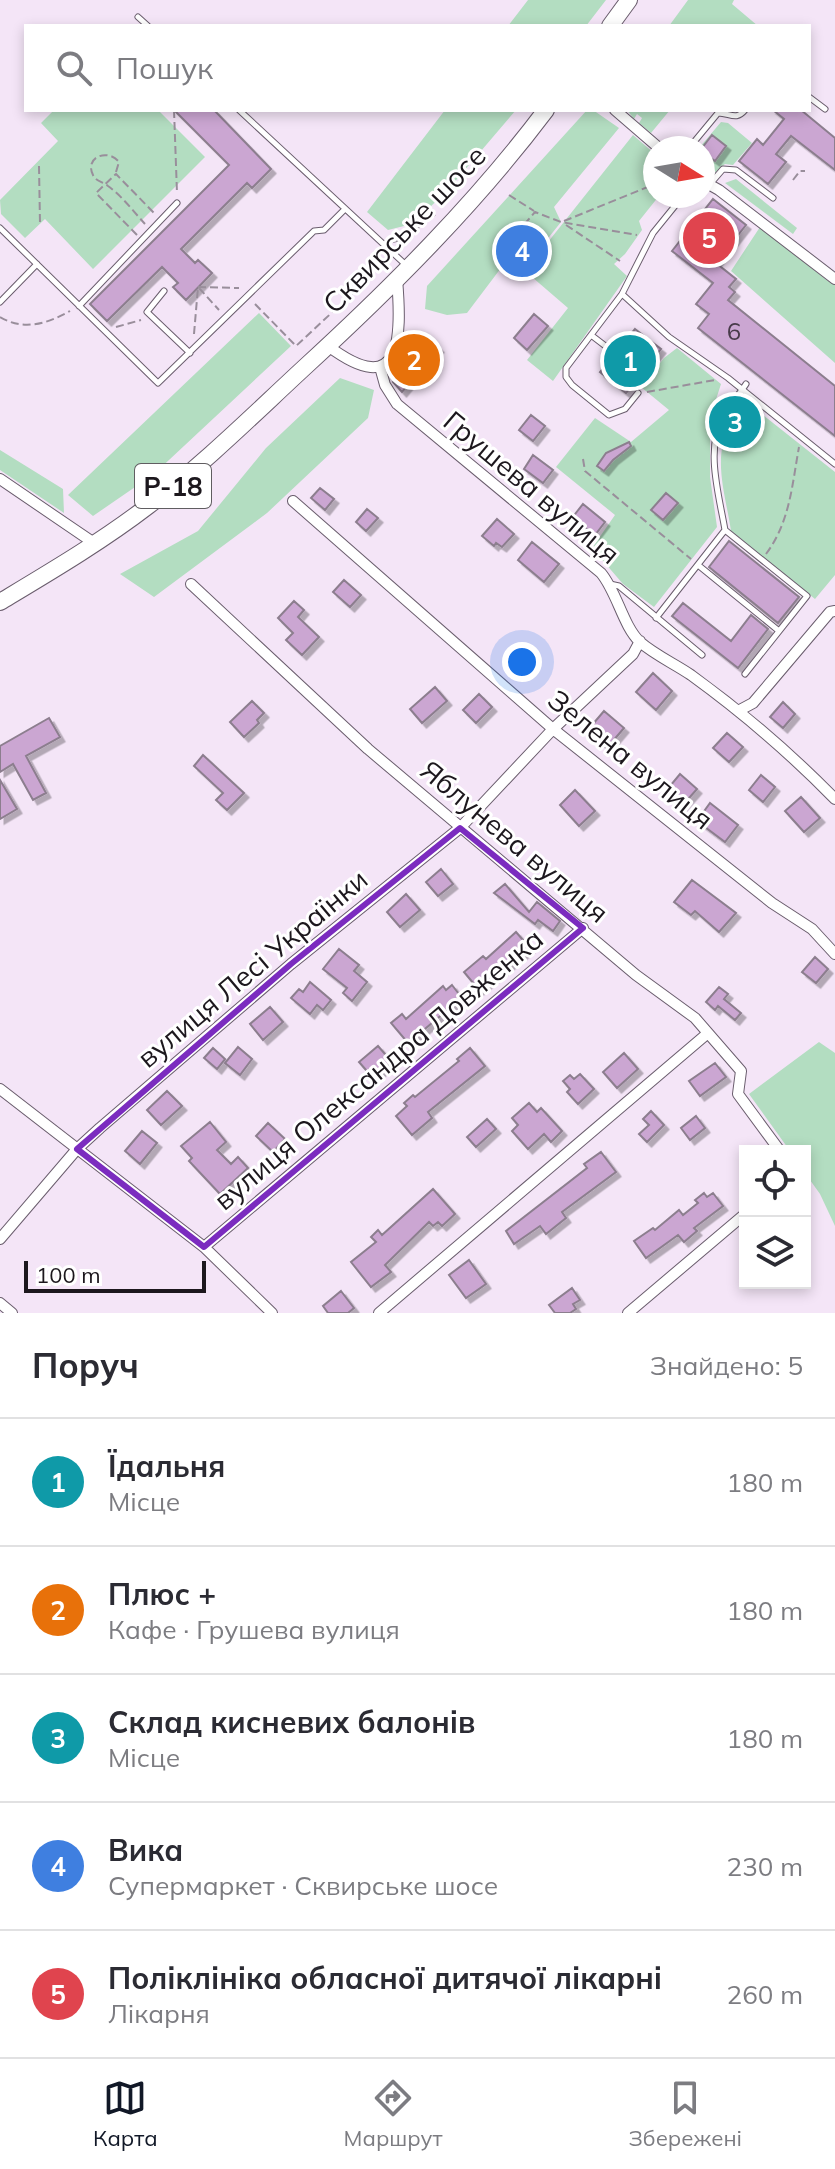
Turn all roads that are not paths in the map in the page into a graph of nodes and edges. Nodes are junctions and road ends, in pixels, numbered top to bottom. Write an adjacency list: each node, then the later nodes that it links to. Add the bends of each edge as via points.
1 (629, 0): 4 (main road)
2 (138, 17): 3 (lane)
3 (146, 24)
4 (611, 24)
5 (811, 98): 6 (lane)
6 (825, 109)
7 (241, 112): 18 (lane)
8 (544, 112): 21 (main road, Сквирське шосе / Р-18, via 485,186)
9 (617, 112): 11 (street)
10 (743, 112): 12 (lane, via 735,117 718,113)
11 (645, 136)
12 (699, 136)
13 (715, 176): 15 (lane, via 732,169)
14 (715, 190): 22 (street)
15 (773, 198)
16 (177, 203): 26 (lane)
17 (673, 208): 24 (lane, via 653,233)
18 (345, 209): 21 (lane); 30 (lane, via 324,230 314,231)
19 (0, 228): 20 (lane)
20 (37, 264): 25 (lane); 26 (lane)
21 (402, 273): 28 (main road, Сквирське шосе / Р-18); 31 (street, via 396,343)
22 (835, 279)
23 (164, 291): 30 (lane, via 147,312)
24 (622, 294): 27 (lane); 32 (lane, via 669,337)
25 (0, 302)
26 (79, 306): 30 (lane, via 158,383)
27 (591, 335): 29 (lane); 33 (lane, via 566,368 568,381 609,415 625,409)
28 (328, 346): 31 (street, via 359,366); 38 (main road, Р-18, via 197,466)
29 (608, 348)
30 (191, 351)
31 (380, 367): 41 (street, Грушева вулиця, via 397,404)
32 (744, 387): 34 (lane); 37 (lane, via 722,417 714,453)
33 (638, 393)
34 (835, 464)
35 (0, 479): 38 (street)
36 (293, 501): 50 (street, Зелена вулиця)
37 (725, 530): 39 (lane); 45 (lane, via 807,596)
38 (94, 543): 42 (main road, Р-18)
39 (698, 565): 44 (lane); 45 (lane)
40 (191, 584): 52 (street, Яблунева вулиця, via 296,685)
41 (610, 584): 44 (lane); 46 (street, Грушева вулиця)
42 (0, 602)
43 (835, 611): 49 (street, via 753,703)
44 (656, 618): 47 (lane)
45 (779, 631): 48 (lane)
46 (640, 641): 49 (street, Грушева вулиця); 50 (street, вулиця Лесі Українки, via 633,654)
47 (702, 655)
48 (745, 674)
49 (738, 711): 51 (street, Грушева вулиця)
50 (553, 729): 52 (street, вулиця Лесі Українки); 54 (street, Зелена вулиця, via 812,929)
51 (835, 799)
52 (460, 828): 53 (street, Яблунева вулиця); 58 (street, вулиця Лесі Українки, via 291,964)
53 (583, 928): 55 (street, Яблунева вулиця); 61 (street, вулиця Олександра Довженка)
54 (835, 954)
55 (708, 1033): 57 (street, Яблунева вулиця, via 741,1071 738,1094); 65 (street)
56 (0, 1089): 58 (street)
57 (776, 1145)
58 (77, 1149): 60 (street, вулиця Лесі Українки); 61 (street)
59 (741, 1217): 66 (street)
60 (0, 1239)
61 (204, 1247): 64 (street)
62 (0, 1303): 63 (street)
63 (12, 1313)
64 (272, 1313)
65 (379, 1313)
66 (628, 1313)

